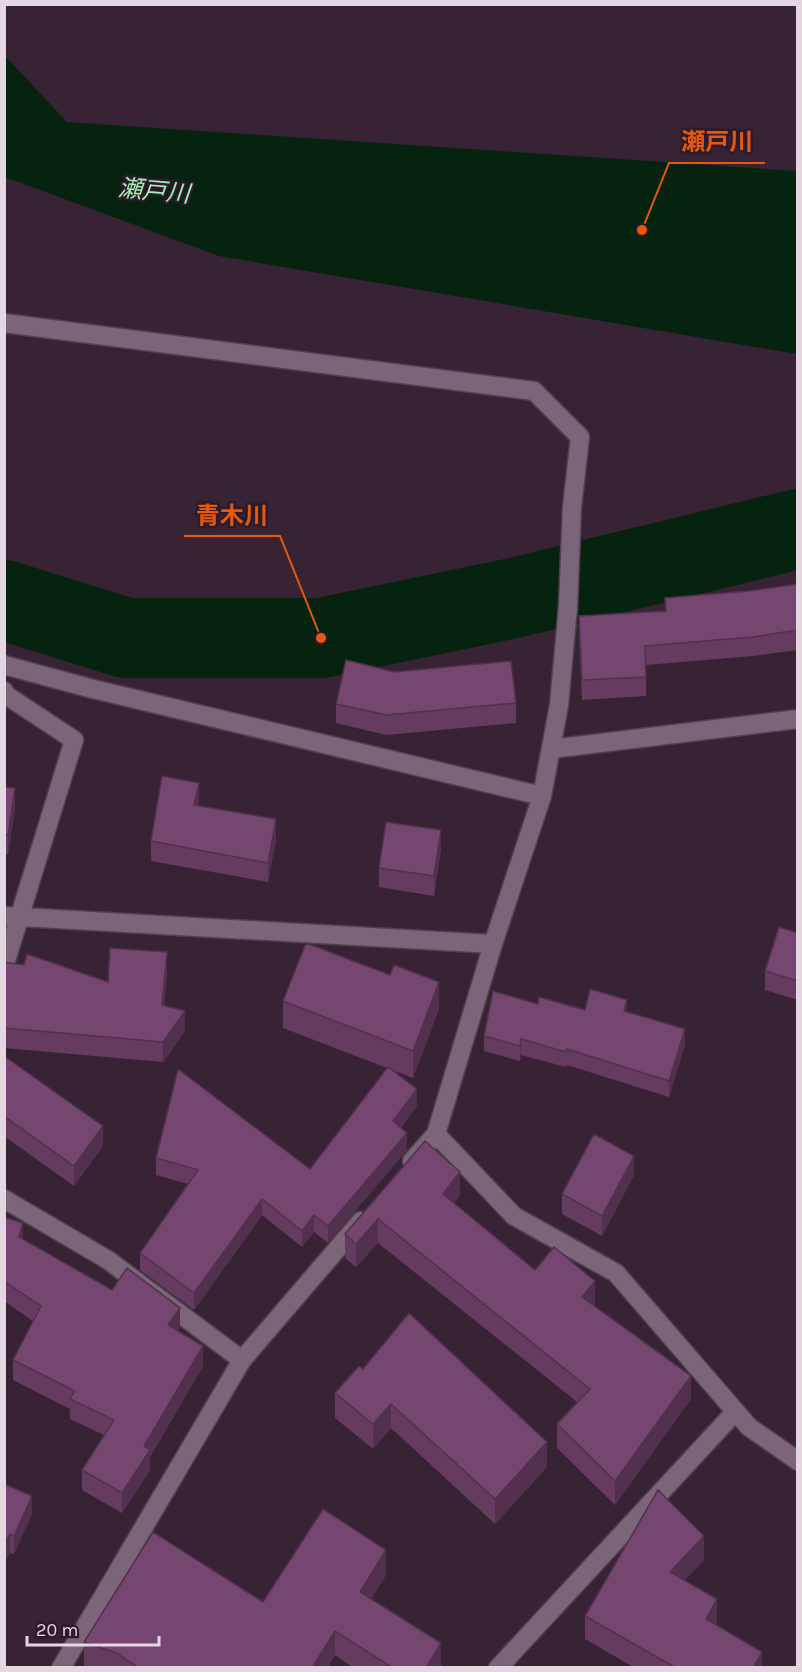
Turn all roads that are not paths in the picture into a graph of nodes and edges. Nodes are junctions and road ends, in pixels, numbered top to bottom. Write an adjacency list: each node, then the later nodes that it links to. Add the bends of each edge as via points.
1 (4, 323): 5 (street, via 534,391 580,437 559,705)
2 (4, 665): 6 (street)
3 (4, 691): 7 (street, via 74,740)
4 (798, 719): 5 (street)
5 (551, 749): 6 (street)
6 (542, 796): 8 (street)
7 (12, 917): 8 (street); 9 (street)
8 (493, 944): 10 (street)
9 (4, 967)
10 (436, 1134): 11 (street); 15 (street, via 514,1216 616,1273)
11 (405, 1170)
12 (4, 1199): 14 (street, via 108,1260)
13 (374, 1206): 14 (street)
14 (242, 1360): 17 (street)
15 (735, 1412): 16 (street, via 749,1427); 18 (street)
16 (798, 1461)
17 (61, 1668)
18 (498, 1668)

